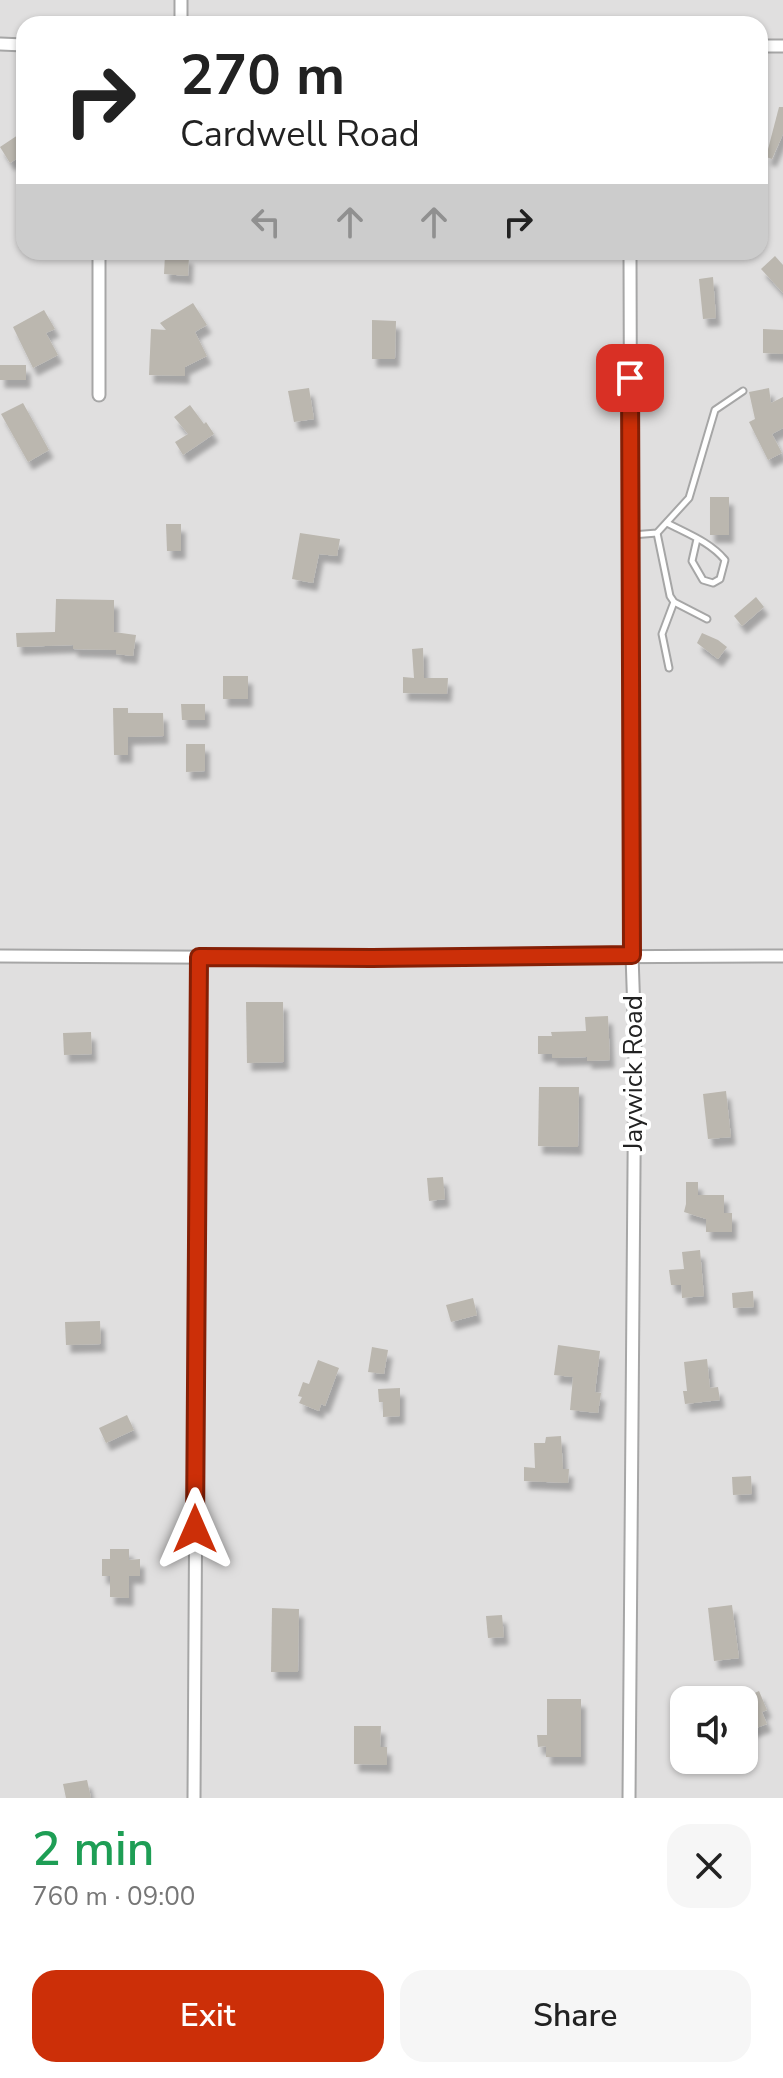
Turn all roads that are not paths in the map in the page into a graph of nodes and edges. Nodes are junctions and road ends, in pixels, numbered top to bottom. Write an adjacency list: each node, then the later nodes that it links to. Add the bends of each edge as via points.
1 (99, 260): 4 (street)
2 (630, 260): 7 (street, Jaywick Road)
3 (743, 391): 5 (lane, via 715,410 689,498)
4 (99, 395)
5 (667, 523): 6 (lane); 8 (lane)
6 (657, 533): 7 (lane); 9 (lane)
7 (631, 535): 12 (street, Jaywick Road)
8 (697, 539): 8 (lane, via 725,560 720,579 713,583 703,580 692,561)
9 (674, 602): 10 (lane); 11 (lane, via 662,634)
10 (707, 619)
11 (669, 668)
12 (632, 955): 14 (street); 15 (street); 17 (street, Jaywick Road)
13 (0, 956): 15 (street)
14 (783, 956)
15 (199, 957): 16 (street)
16 (194, 1798)
17 (629, 1798)

